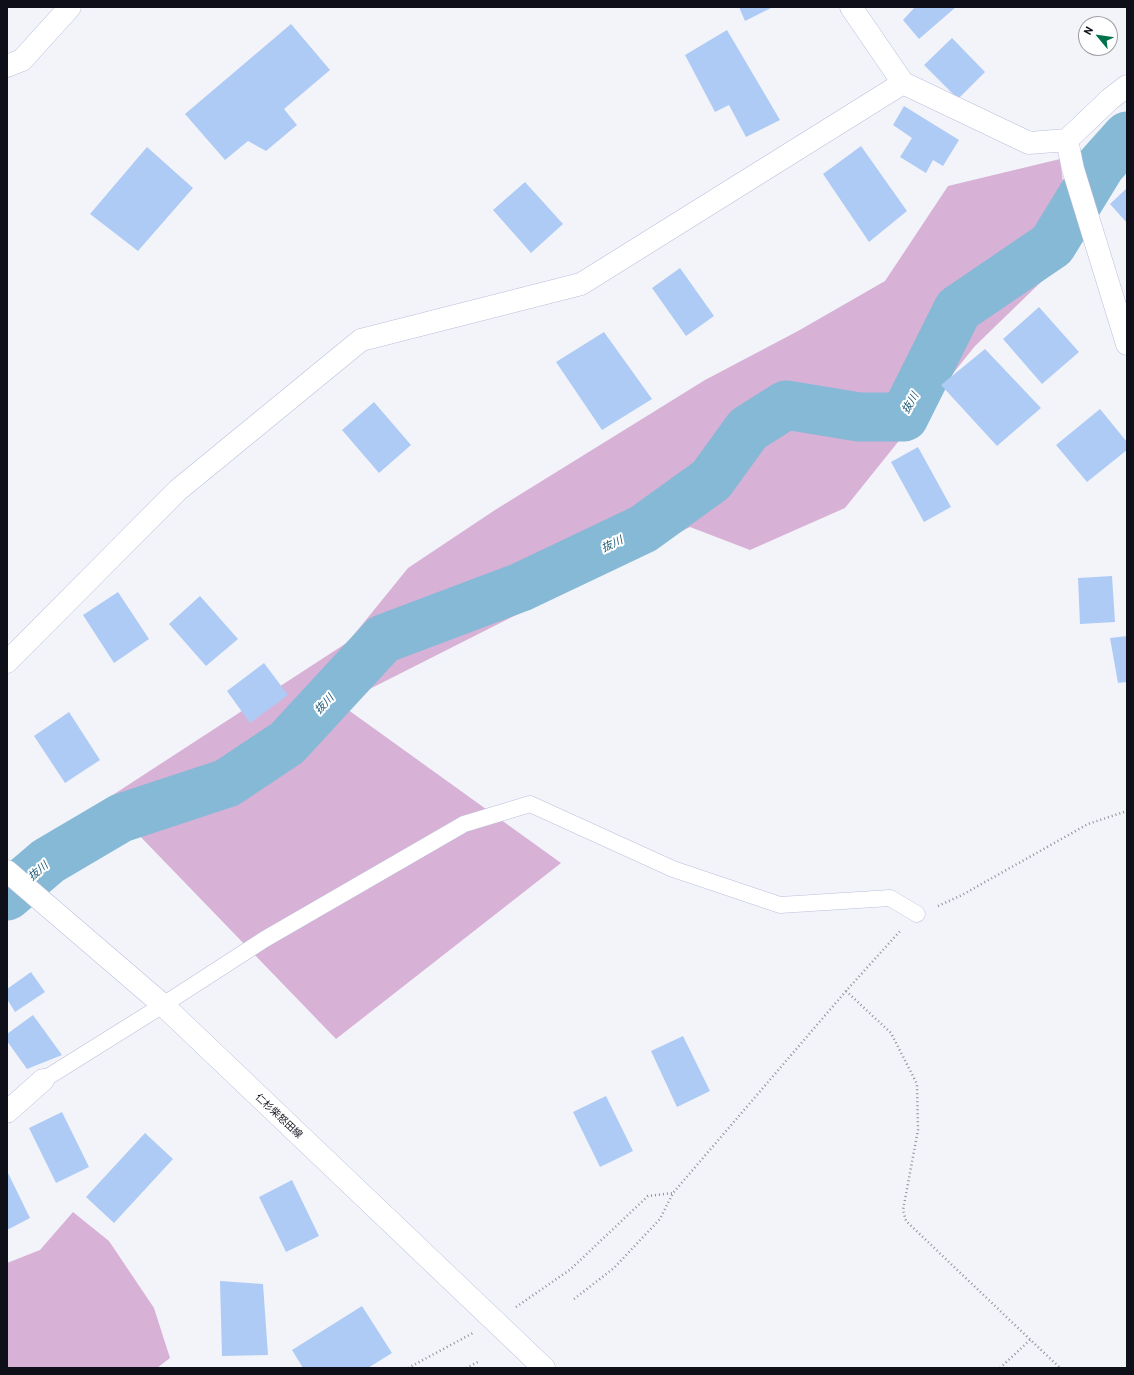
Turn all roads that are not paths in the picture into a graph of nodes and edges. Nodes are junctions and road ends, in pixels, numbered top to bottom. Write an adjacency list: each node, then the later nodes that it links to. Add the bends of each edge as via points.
1 (70, 7): 3 (street, via 22,60)
2 (851, 7): 4 (street)
3 (7, 66)
4 (903, 83): 6 (street, via 1029,143); 8 (street, via 581,284 361,340 178,490)
5 (1127, 86): 6 (street)
6 (1067, 140): 7 (street, via 1073,169)
7 (1127, 344)
8 (7, 662)
9 (7, 871): 11 (street, 仁杉柴怒田線)
10 (917, 914): 11 (lane, via 890,898 780,905 673,869 530,804 464,824 265,939)
11 (162, 1006): 12 (lane); 14 (street, 仁杉柴怒田線)
12 (43, 1080): 13 (street)
13 (7, 1112)
14 (544, 1368)

